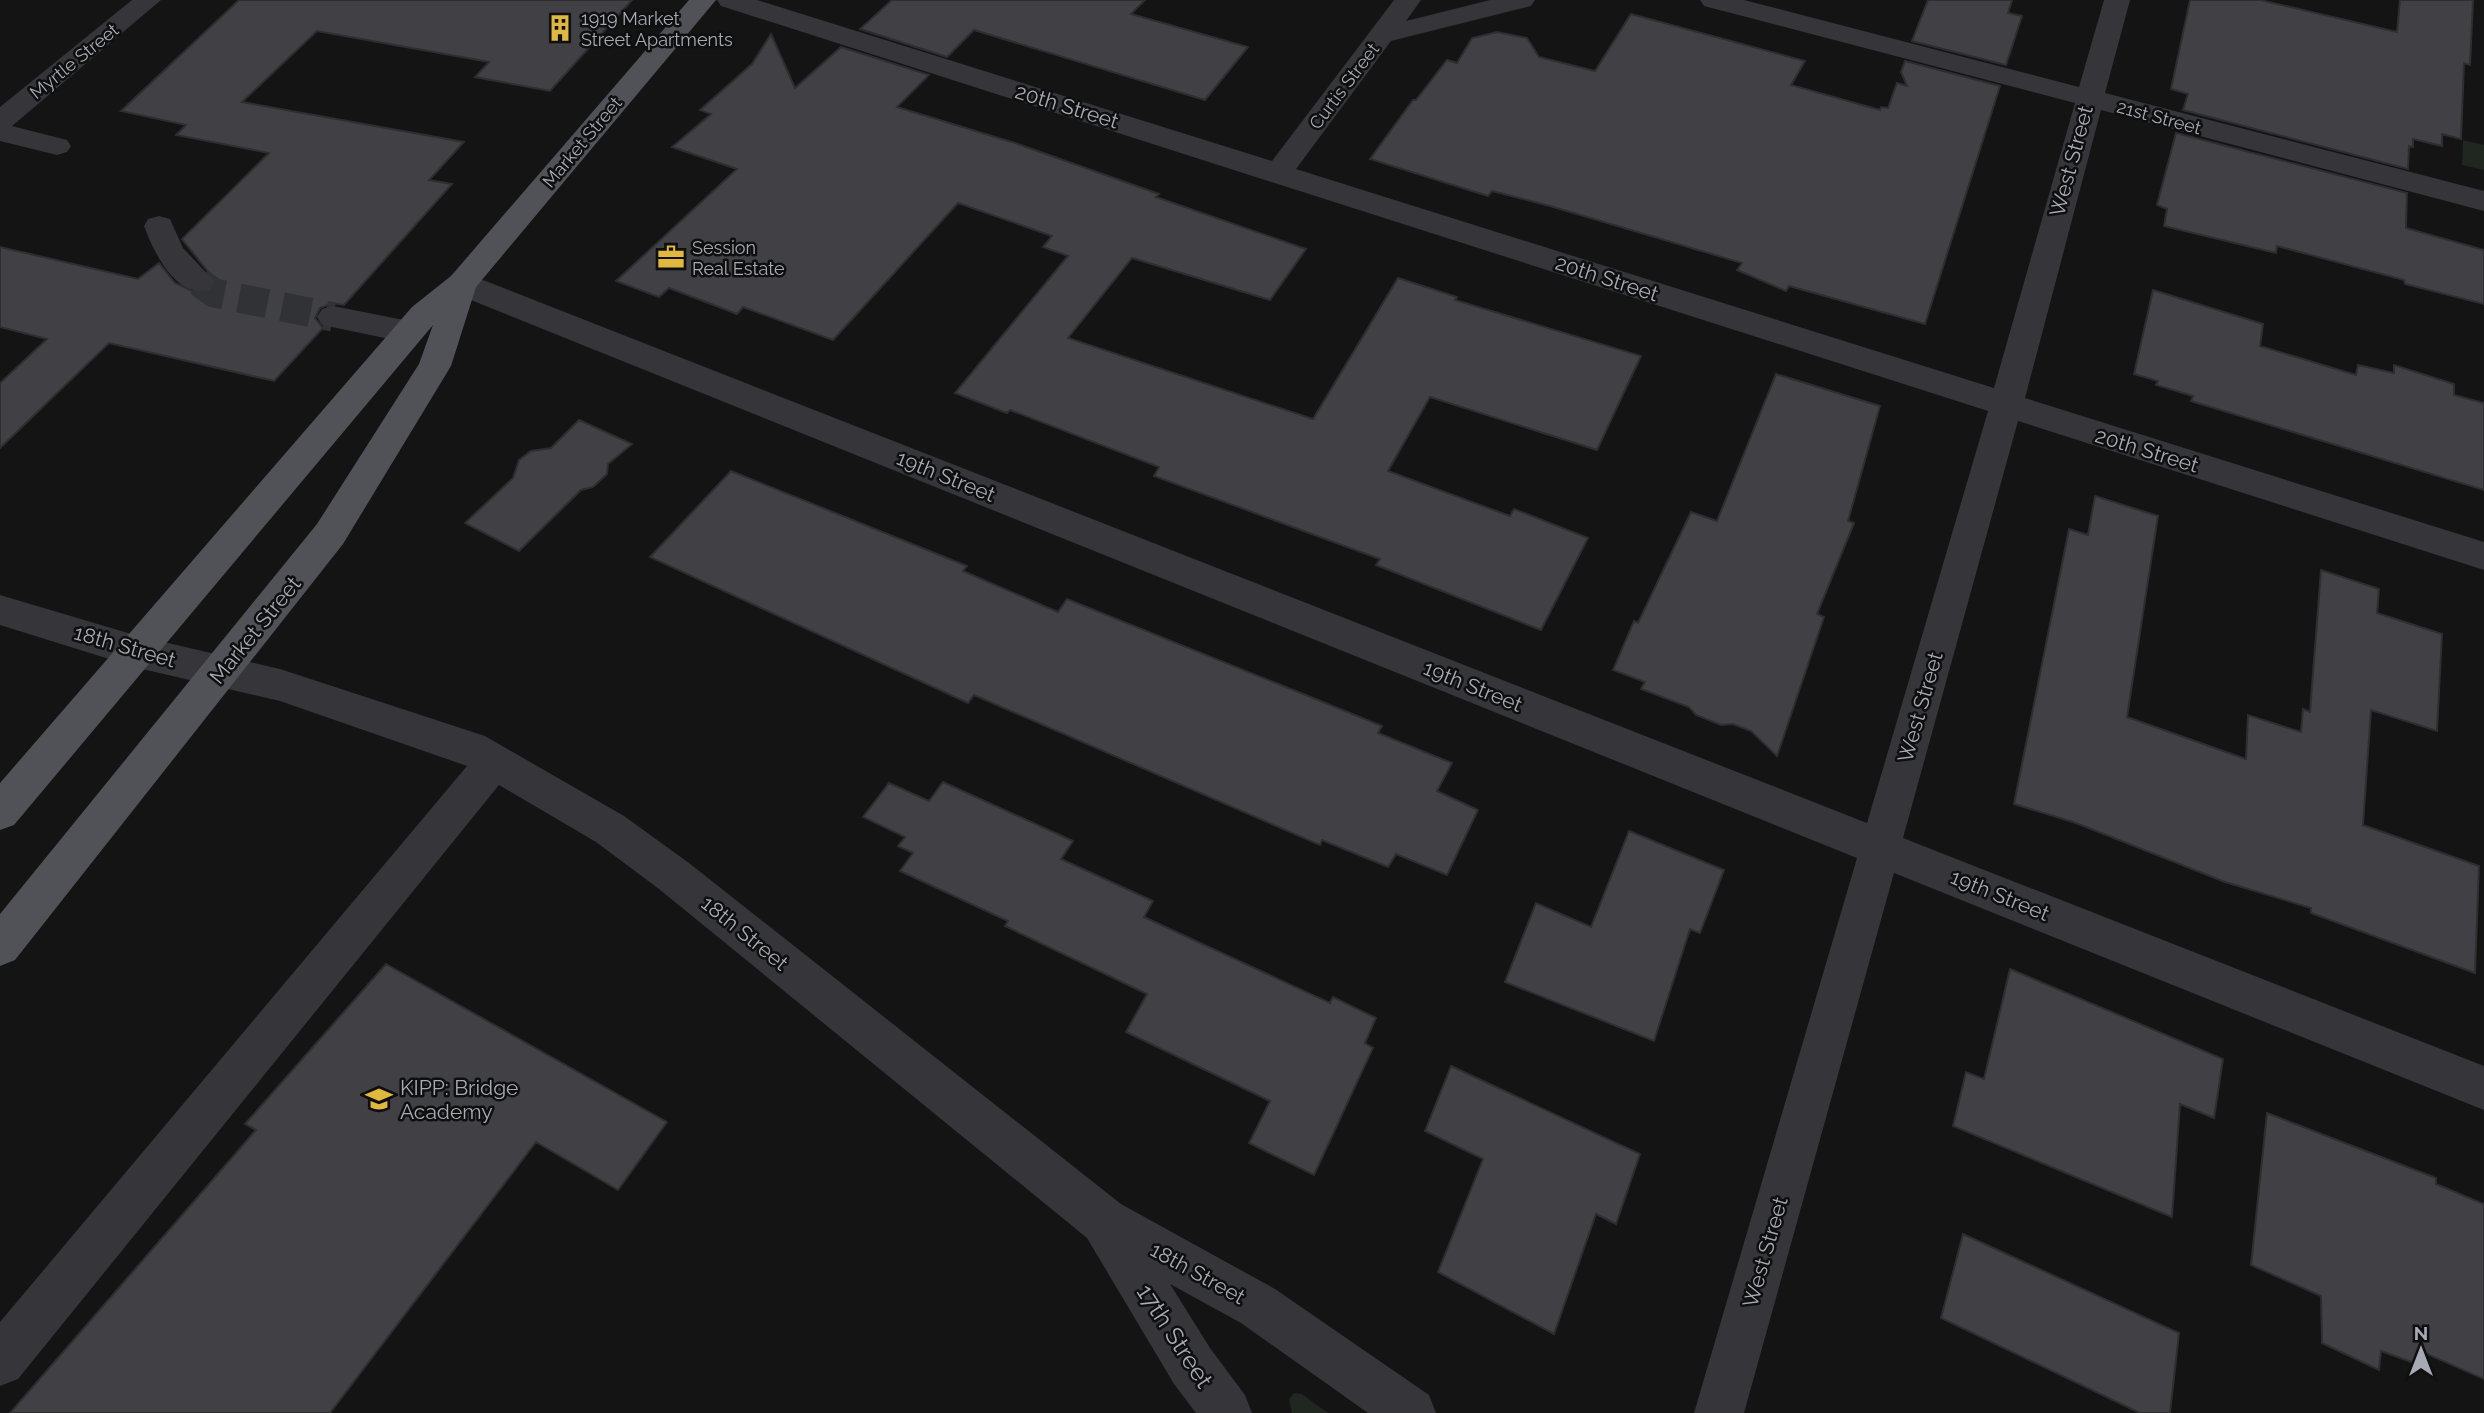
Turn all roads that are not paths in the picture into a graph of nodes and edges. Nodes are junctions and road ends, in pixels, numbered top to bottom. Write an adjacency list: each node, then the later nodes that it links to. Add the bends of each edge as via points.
1 (148, 0): 10 (street, Myrtle Street)
2 (704, 0): 17 (main road, Market Street)
3 (730, 0): 13 (street, 20th Street)
4 (1409, 0): 8 (street, Curtis Street)
5 (1522, 0): 8 (street)
6 (1713, 0): 9 (street, 21st Street)
7 (2117, 0): 9 (street, West Street)
8 (1382, 36): 13 (street, Curtis Street)
9 (2088, 98): 14 (street, 21st Street); 20 (street, West Street)
10 (0, 121)
11 (0, 132): 12 (street)
12 (57, 146)
13 (1279, 172): 20 (street, 20th Street)
14 (2484, 201)
15 (159, 226): 16 (street, via 169,253)
16 (199, 282)
17 (462, 284): 19 (main road, Market Street); 24 (main road, Market Street, via 435,366 291,586); 27 (street, 19th Street)
18 (332, 317): 19 (street)
19 (409, 332): 23 (main road, Market Street)
20 (2006, 405): 21 (street, 20th Street); 27 (street, West Street)
21 (2484, 556)
22 (0, 610): 23 (street, 18th Street)
23 (138, 652): 24 (street, 18th Street); 26 (main road, Market Street)
24 (222, 671): 25 (street, 18th Street, via 338,703 471,748); 28 (main road, Market Street)
25 (494, 762): 30 (street, 18th Street, via 610,829 674,876); 31 (street)
26 (0, 812)
27 (1880, 848): 29 (street, 19th Street); 34 (street, West Street)
28 (0, 946)
29 (2484, 1088)
30 (1104, 1222): 32 (street, 17th Street, via 1192,1366); 33 (street, 18th Street, via 1258,1306)
31 (0, 1361)
32 (1227, 1413)
33 (1411, 1413)
34 (1719, 1413)

